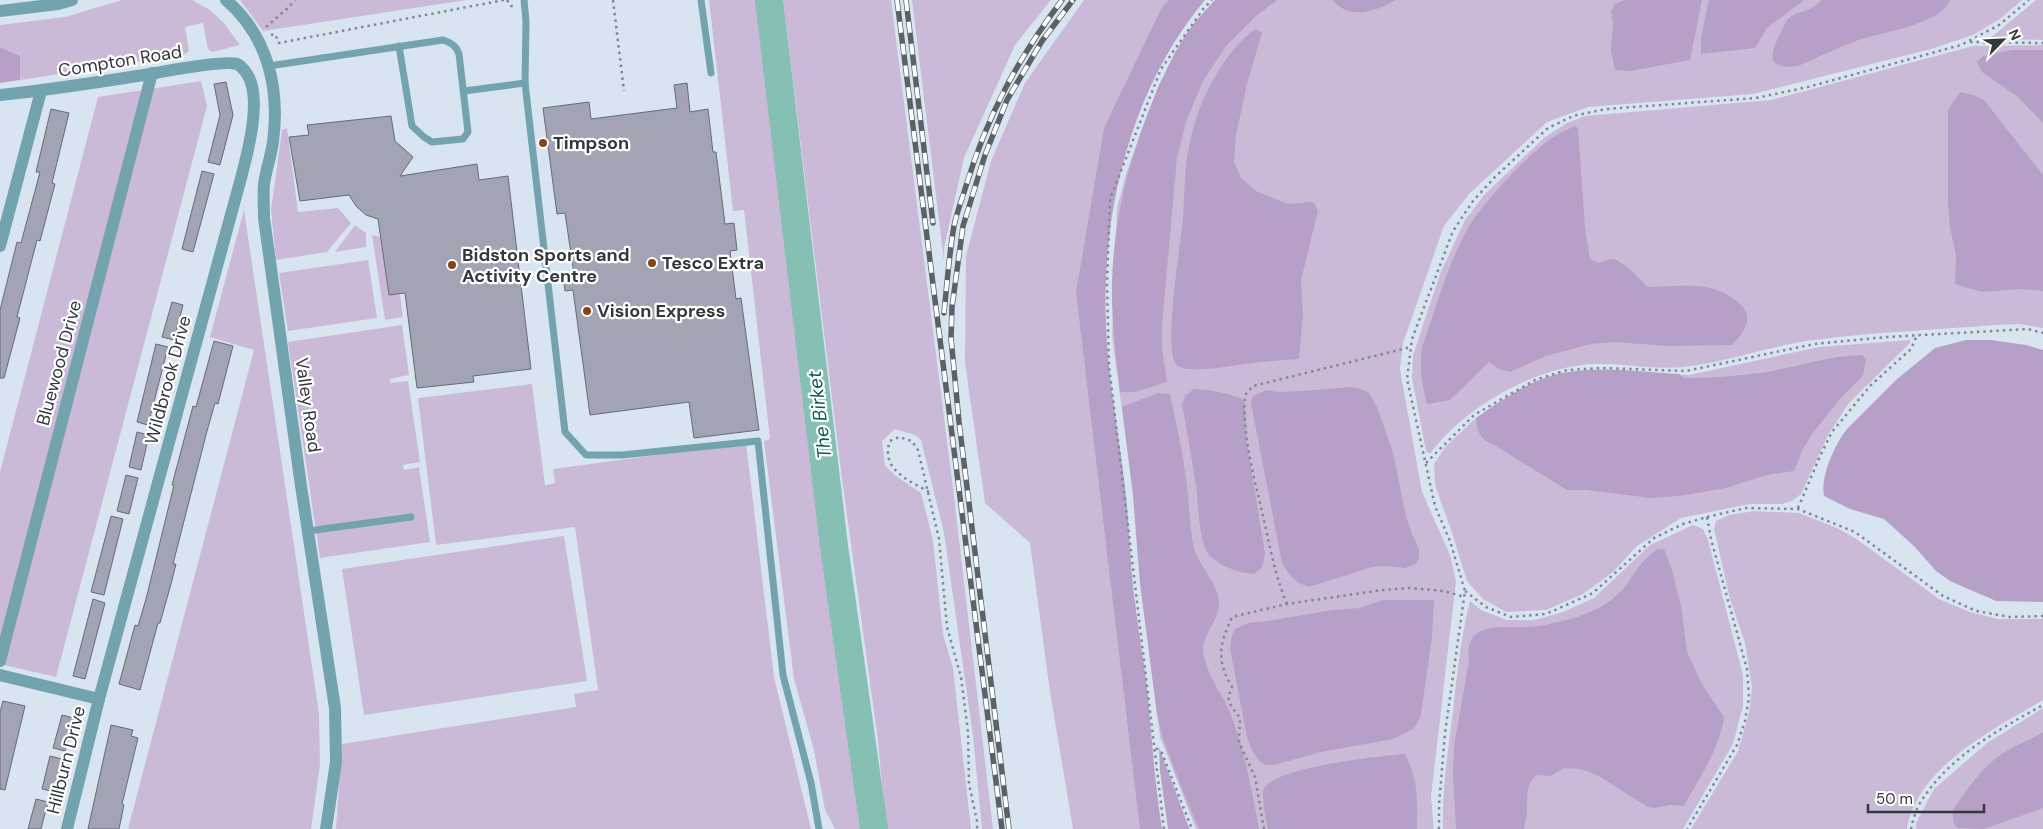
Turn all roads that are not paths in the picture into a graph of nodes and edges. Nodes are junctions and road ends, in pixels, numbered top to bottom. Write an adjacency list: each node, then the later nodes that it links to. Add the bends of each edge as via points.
1 (72, 0): 5 (street)
2 (226, 0): 7 (street, Valley Road, via 257,34)
3 (524, 0): 11 (lane)
4 (701, 0): 10 (lane)
5 (0, 11)
6 (399, 46): 7 (lane); 13 (lane, via 443,40 451,42 459,54); 13 (lane, via 411,122 424,137 438,143 467,136)
7 (269, 66): 17 (street, Valley Road, via 274,112 273,142 264,185 264,218)
8 (243, 69): 9 (street, Compton Road, via 237,64 227,64); 20 (street, Wildbrook Drive, via 252,85 254,123)
9 (152, 73): 12 (street, Compton Road); 18 (street, Bluewood Drive)
10 (711, 73)
11 (524, 83): 13 (lane); 23 (lane, via 565,432 586,455 622,455 758,441 783,675 811,783)
12 (41, 91): 14 (street, Compton Road); 15 (street)
13 (464, 91)
14 (0, 95)
15 (0, 246)
16 (410, 517): 17 (lane)
17 (308, 531): 22 (street, Valley Road, via 335,708 336,762)
18 (0, 661)
19 (0, 675): 20 (street)
20 (99, 700): 21 (street, Hillburn Drive)
21 (66, 829)
22 (326, 829)
23 (819, 829)

